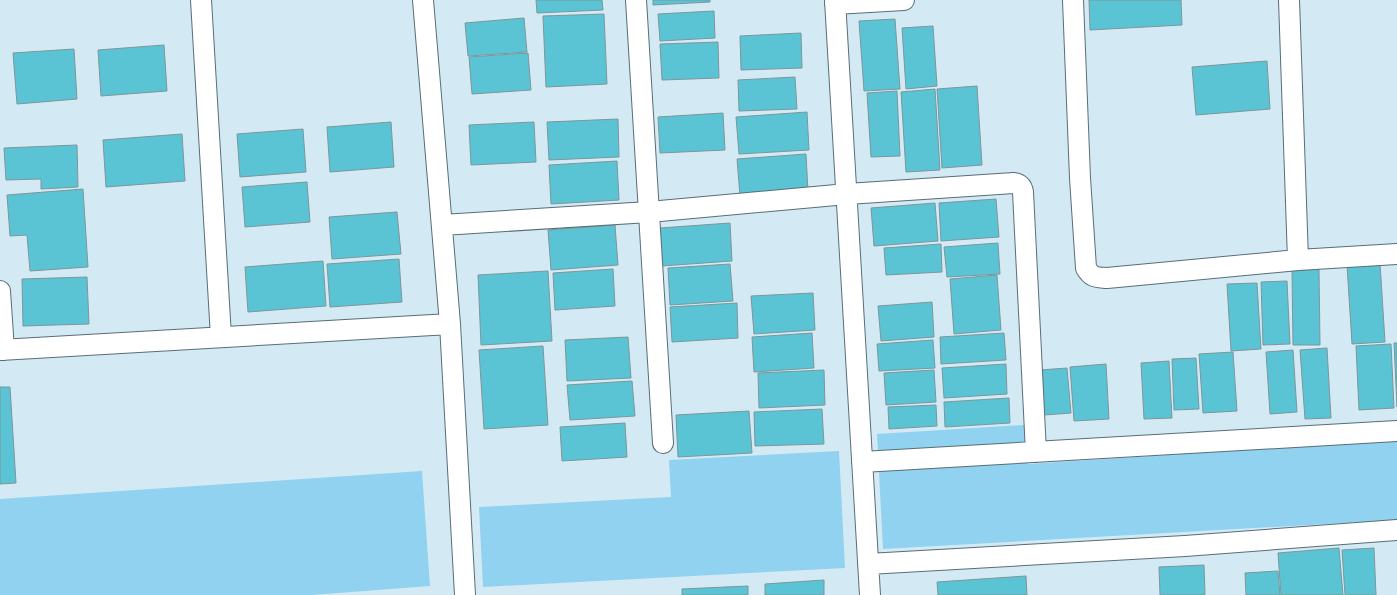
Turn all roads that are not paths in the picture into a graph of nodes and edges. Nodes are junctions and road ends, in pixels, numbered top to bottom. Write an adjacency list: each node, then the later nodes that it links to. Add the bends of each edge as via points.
1 (201, 0): 15 (street)
2 (423, 0): 10 (street)
3 (636, 0): 9 (street)
4 (904, 0): 7 (street)
5 (1073, 0): 12 (street, via 1080,178 1086,268 1090,274 1107,278)
6 (1289, 0): 12 (street)
7 (835, 2): 8 (street)
8 (847, 194): 9 (street); 19 (street, via 1014,183 1022,187); 20 (street)
9 (649, 212): 10 (street); 18 (street)
10 (442, 225): 14 (street)
11 (1397, 254): 12 (street)
12 (1298, 260)
13 (0, 291): 16 (street)
14 (450, 324): 15 (street); 23 (street)
15 (221, 337): 16 (street)
16 (2, 350)
17 (1397, 431): 19 (street)
18 (663, 443)
19 (1036, 452): 20 (street)
20 (862, 462): 22 (street)
21 (1397, 530): 22 (street, via 1185,546)
22 (868, 564): 24 (street)
23 (465, 595)
24 (870, 595)

